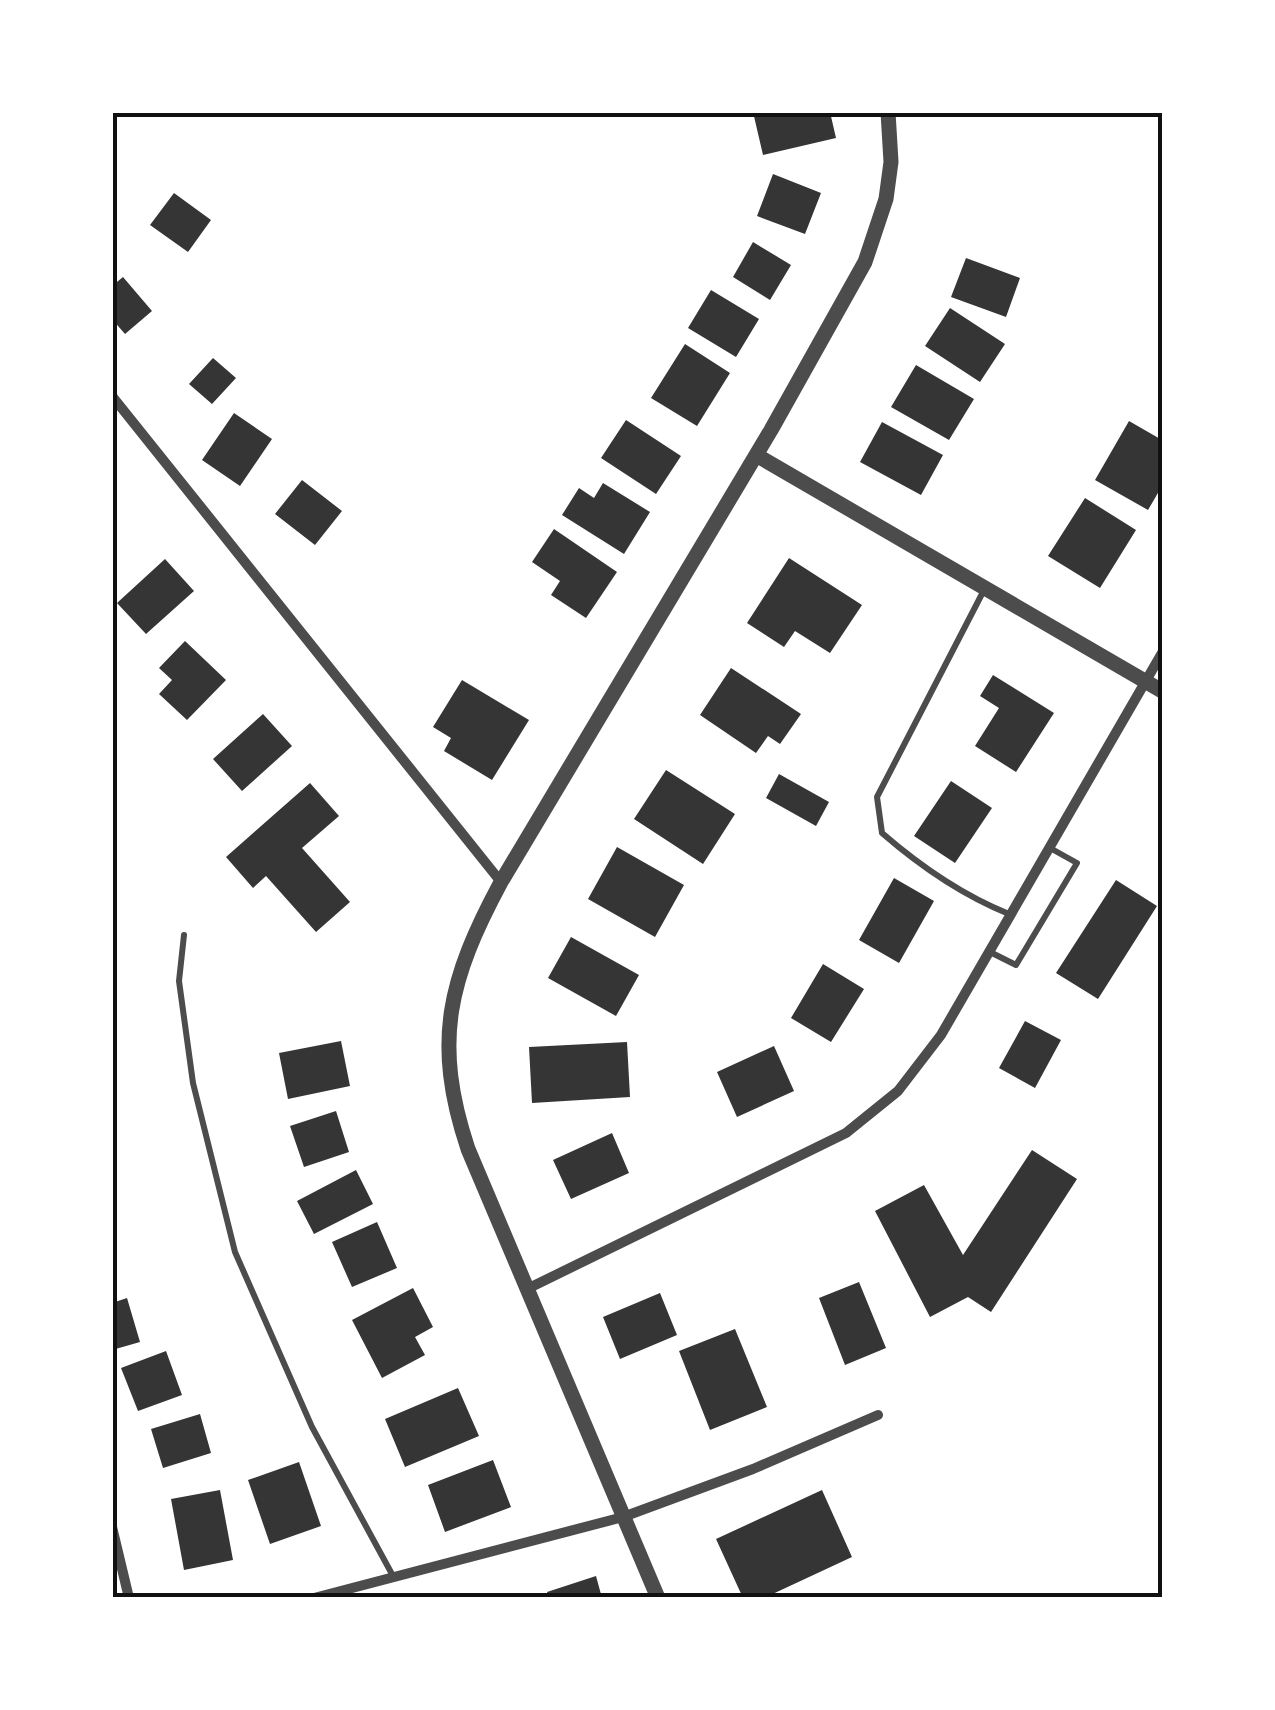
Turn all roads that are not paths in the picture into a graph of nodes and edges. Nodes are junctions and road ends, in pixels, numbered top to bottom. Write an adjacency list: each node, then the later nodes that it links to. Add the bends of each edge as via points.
1 (888, 112): 3 (street, via 891,162 877,230 843,304)
2 (112, 396): 9 (street)
3 (756, 455): 4 (street); 9 (street)
4 (984, 589): 6 (street); 10 (lane, via 876,797 882,832 914,861)
5 (1162, 654): 6 (street)
6 (1146, 681): 7 (street); 8 (street)
7 (1162, 691)
8 (1048, 848): 10 (street); 12 (lane, via 1077,862 1016,965)
9 (501, 882): 13 (street, via 456,984 448,1054 468,1149)
10 (1009, 914): 12 (street)
11 (184, 935): 17 (lane, via 179,981 193,1083 235,1252 312,1427)
12 (988, 951): 13 (street, via 931,1048 874,1113 825,1144)
13 (528, 1289): 15 (street)
14 (878, 1416): 15 (street)
15 (623, 1517): 17 (street); 20 (street)
16 (112, 1527): 18 (street)
17 (394, 1577): 19 (street)
18 (129, 1598)
19 (314, 1598)
20 (658, 1598)

